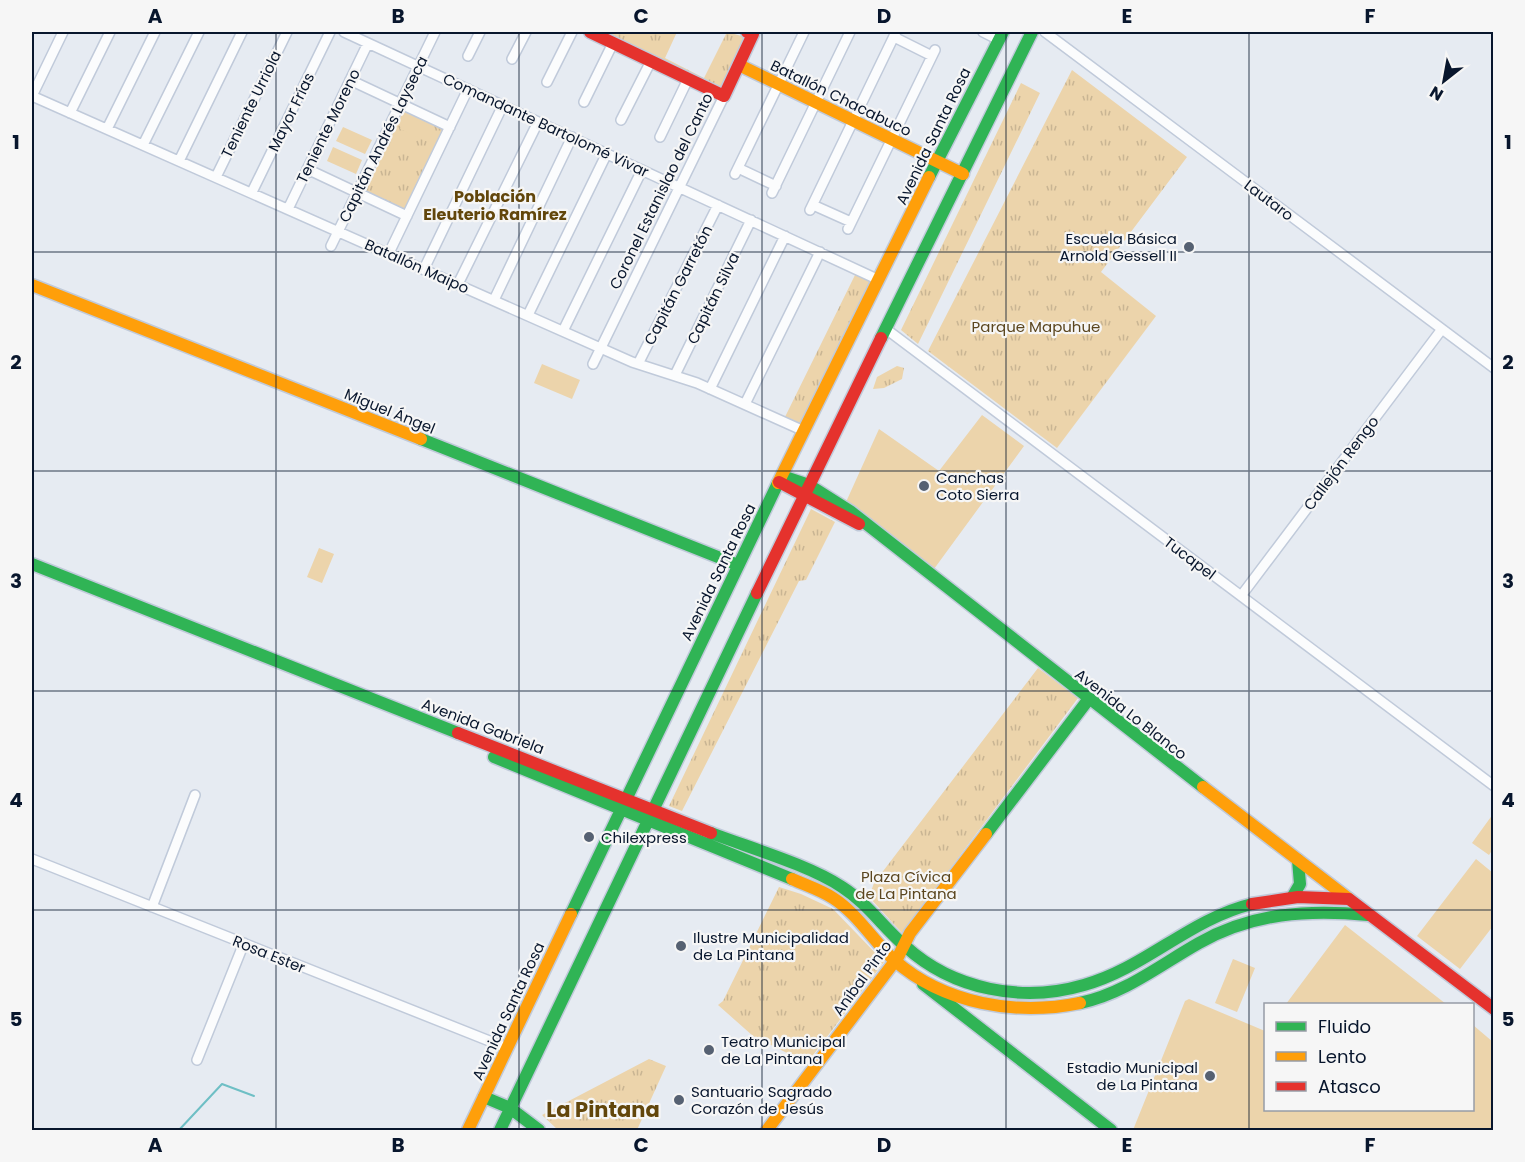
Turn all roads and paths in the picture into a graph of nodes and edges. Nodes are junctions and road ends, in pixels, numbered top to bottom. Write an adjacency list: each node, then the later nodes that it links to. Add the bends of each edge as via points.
1 (63, 32): 34 (street)
2 (110, 32): 40 (street)
3 (155, 32): 45 (street)
4 (199, 32): 49 (street)
5 (242, 32): 51 (street)
6 (286, 32): 56 (street, Teniente Urriola)
7 (330, 32): 58 (street, Mayor Frías)
8 (344, 32): 22 (street, Comandante Bartolomé Vivar)
9 (435, 32): 28 (street, Capitán Andrés Layseca)
10 (480, 32): 24 (street)
11 (526, 32): 25 (street)
12 (572, 32): 31 (street)
13 (590, 32): 23 (main road)
14 (752, 32): 27 (main road, Coronel Estanislao del Canto)
15 (804, 32): 32 (street)
16 (850, 32): 37 (street)
17 (983, 32): 21 (street)
18 (1032, 32): 55 (main road)
19 (1045, 32): 76 (street, Lautaro)
20 (895, 34): 42 (street); 48 (street, via 933,53)
21 (1001, 36): 52 (main road, Avenida Santa Rosa)
22 (368, 43): 28 (street, Comandante Bartolomé Vivar); 30 (street, Teniente Moreno)
23 (613, 43): 26 (main road); 36 (street)
24 (468, 56)
25 (512, 59)
26 (651, 61): 29 (main road); 41 (street)
27 (739, 64): 32 (main road, Batallón Chacabuco); 35 (main road, Coronel Estanislao del Canto)
28 (418, 66): 33 (street, Comandante Bartolomé Vivar); 38 (street, Capitán Andrés Layseca)
29 (688, 79): 35 (main road); 47 (street)
30 (350, 80): 38 (street); 53 (street, Teniente Moreno)
31 (547, 82)
32 (778, 84): 37 (main road, Batallón Chacabuco); 37 (street, via 736,171 774,190)
33 (468, 89): 39 (street, Comandante Bartolomé Vivar); 44 (street)
34 (32, 96): 40 (street, Batallón Maipo)
35 (724, 96): 57 (street, Coronel Estanislao del Canto)
36 (584, 102)
37 (816, 102): 42 (main road, Batallón Chacabuco)
38 (400, 104): 44 (street); 59 (street, Capitán Andrés Layseca)
39 (503, 105): 43 (street, Comandante Bartolomé Vivar); 69 (street)
40 (70, 113): 45 (street, Batallón Maipo)
41 (621, 120)
42 (854, 120): 48 (main road, Batallón Chacabuco); 48 (street, via 812,208 849,226)
43 (538, 122): 46 (street, Comandante Bartolomé Vivar); 71 (street)
44 (450, 127): 62 (street)
45 (107, 129): 49 (street, Batallón Maipo)
46 (572, 137): 50 (street, Comandante Bartolomé Vivar); 73 (street)
47 (660, 137)
48 (892, 139): 52 (main road, Batallón Chacabuco)
49 (143, 145): 51 (street, Batallón Maipo)
50 (607, 153): 54 (street, Comandante Bartolomé Vivar); 74 (street)
51 (179, 161): 56 (street, Batallón Maipo)
52 (941, 163): 55 (main road, Batallón Chacabuco); 70 (main road, Avenida Santa Rosa)
53 (307, 169): 59 (street); 61 (street, Teniente Moreno)
54 (642, 170): 57 (street, Comandante Bartolomé Vivar); 77 (street)
55 (963, 174): 75 (main road)
56 (216, 177): 58 (street, Batallón Maipo)
57 (679, 187): 60 (street, Comandante Bartolomé Vivar); 78 (street, Coronel Estanislao del Canto)
58 (252, 192): 61 (street, Batallón Maipo)
59 (357, 192): 62 (street); 64 (street, Capitán Andrés Layseca)
60 (718, 205): 63 (street, Comandante Bartolomé Vivar); 80 (street, Capitán Garretón)
61 (288, 208): 64 (street, Batallón Maipo)
62 (407, 216): 68 (street)
63 (751, 220): 65 (street, Comandante Bartolomé Vivar); 82 (street, Capitán Silva)
64 (338, 230): 66 (street, Capitán Andrés Layseca); 68 (street, Batallón Maipo)
65 (785, 236): 67 (street, Comandante Bartolomé Vivar); 83 (street)
66 (331, 246)
67 (820, 252): 70 (street, Comandante Bartolomé Vivar); 84 (street)
68 (389, 253): 69 (street, Batallón Maipo)
69 (424, 269): 71 (street, Batallón Maipo)
70 (879, 280): 85 (main road, Avenida Santa Rosa)
71 (458, 284): 73 (street, Batallón Maipo)
72 (32, 285): 89 (main road, Miguel Ángel)
73 (494, 300): 74 (street, Batallón Maipo)
74 (528, 315): 77 (street, Batallón Maipo)
75 (886, 329): 87 (main road); 91 (street, Tucapel)
76 (1442, 329): 81 (street, Lautaro); 91 (street, Callejón Rengo)
77 (563, 331): 78 (street, Batallón Maipo)
78 (601, 348): 79 (street, Coronel Estanislao del Canto); 80 (street, Batallón Maipo)
79 (593, 364)
80 (638, 364): 82 (street, Batallón Maipo)
81 (1494, 368)
82 (675, 375): 83 (street, Batallón Maipo)
83 (711, 389): 84 (street, Batallón Maipo)
84 (745, 404): 85 (street, Batallón Maipo)
85 (804, 431): 86 (main road, Avenida Santa Rosa)
86 (780, 479): 87 (main road, Avenida Lo Blanco); 89 (main road, Avenida Santa Rosa)
87 (806, 490): 92 (main road, Avenida Lo Blanco, via 876,533); 96 (main road)
88 (32, 564): 95 (main road, Avenida Gabriela)
89 (738, 565): 95 (main road, Avenida Santa Rosa)
90 (32, 574): 95 (main road, Avenida Gabriela, via 526,770)
91 (1240, 596): 93 (street, Tucapel)
92 (1088, 700): 99 (main road, Avenida Lo Blanco); 105 (main road, Aníbal Pinto)
93 (1494, 786)
94 (195, 795): 102 (street)
95 (623, 804): 96 (main road, Avenida Gabriela); 97 (main road, Avenida Gabriela); 114 (main road, Avenida Santa Rosa)
96 (653, 809): 97 (main road); 105 (main road, Avenida Gabriela, via 845,888 866,904)
97 (647, 822): 107 (main road, Avenida Gabriela, via 826,894 849,909); 117 (main road)
98 (32, 859): 102 (street, Rosa Ester)
99 (1298, 860): 100 (main road, via 1300,884); 101 (main road, Avenida Lo Blanco)
100 (1293, 896): 101 (main road, Avenida Gabriela); 106 (main road, Avenida Gabriela, via 1224,912)
101 (1349, 899): 103 (main road, Avenida Lo Blanco)
102 (152, 907): 104 (street, Rosa Ester)
103 (1370, 915): 108 (main road, via 1285,913 1243,922); 112 (main road, Avenida Lo Blanco)
104 (244, 943): 114 (street, Rosa Ester); 115 (street)
105 (904, 946): 107 (main road, Aníbal Pinto); 110 (main road, Avenida Gabriela, via 940,971)
106 (1160, 947): 108 (main road); 110 (main road, Avenida Gabriela, via 1110,976 1075,988 1027,993)
107 (896, 961): 109 (main road, Avenida Gabriela); 121 (main road, Aníbal Pinto)
108 (1168, 961): 111 (main road, via 1118,990 1080,1003 1035,1009)
109 (914, 975): 111 (main road); 113 (main road)
110 (976, 986): 111 (main road)
111 (978, 1003): 113 (main road, via 976,1016)
112 (1494, 1010)
113 (982, 1030): 122 (main road)
114 (507, 1048): 116 (main road, Avenida Santa Rosa)
115 (197, 1060)
116 (484, 1097): 117 (main road); 118 (main road, Avenida Santa Rosa)
117 (510, 1108): 119 (main road); 120 (main road)
118 (468, 1131)
119 (500, 1131)
120 (539, 1131)
121 (767, 1131)
122 (1111, 1131)

